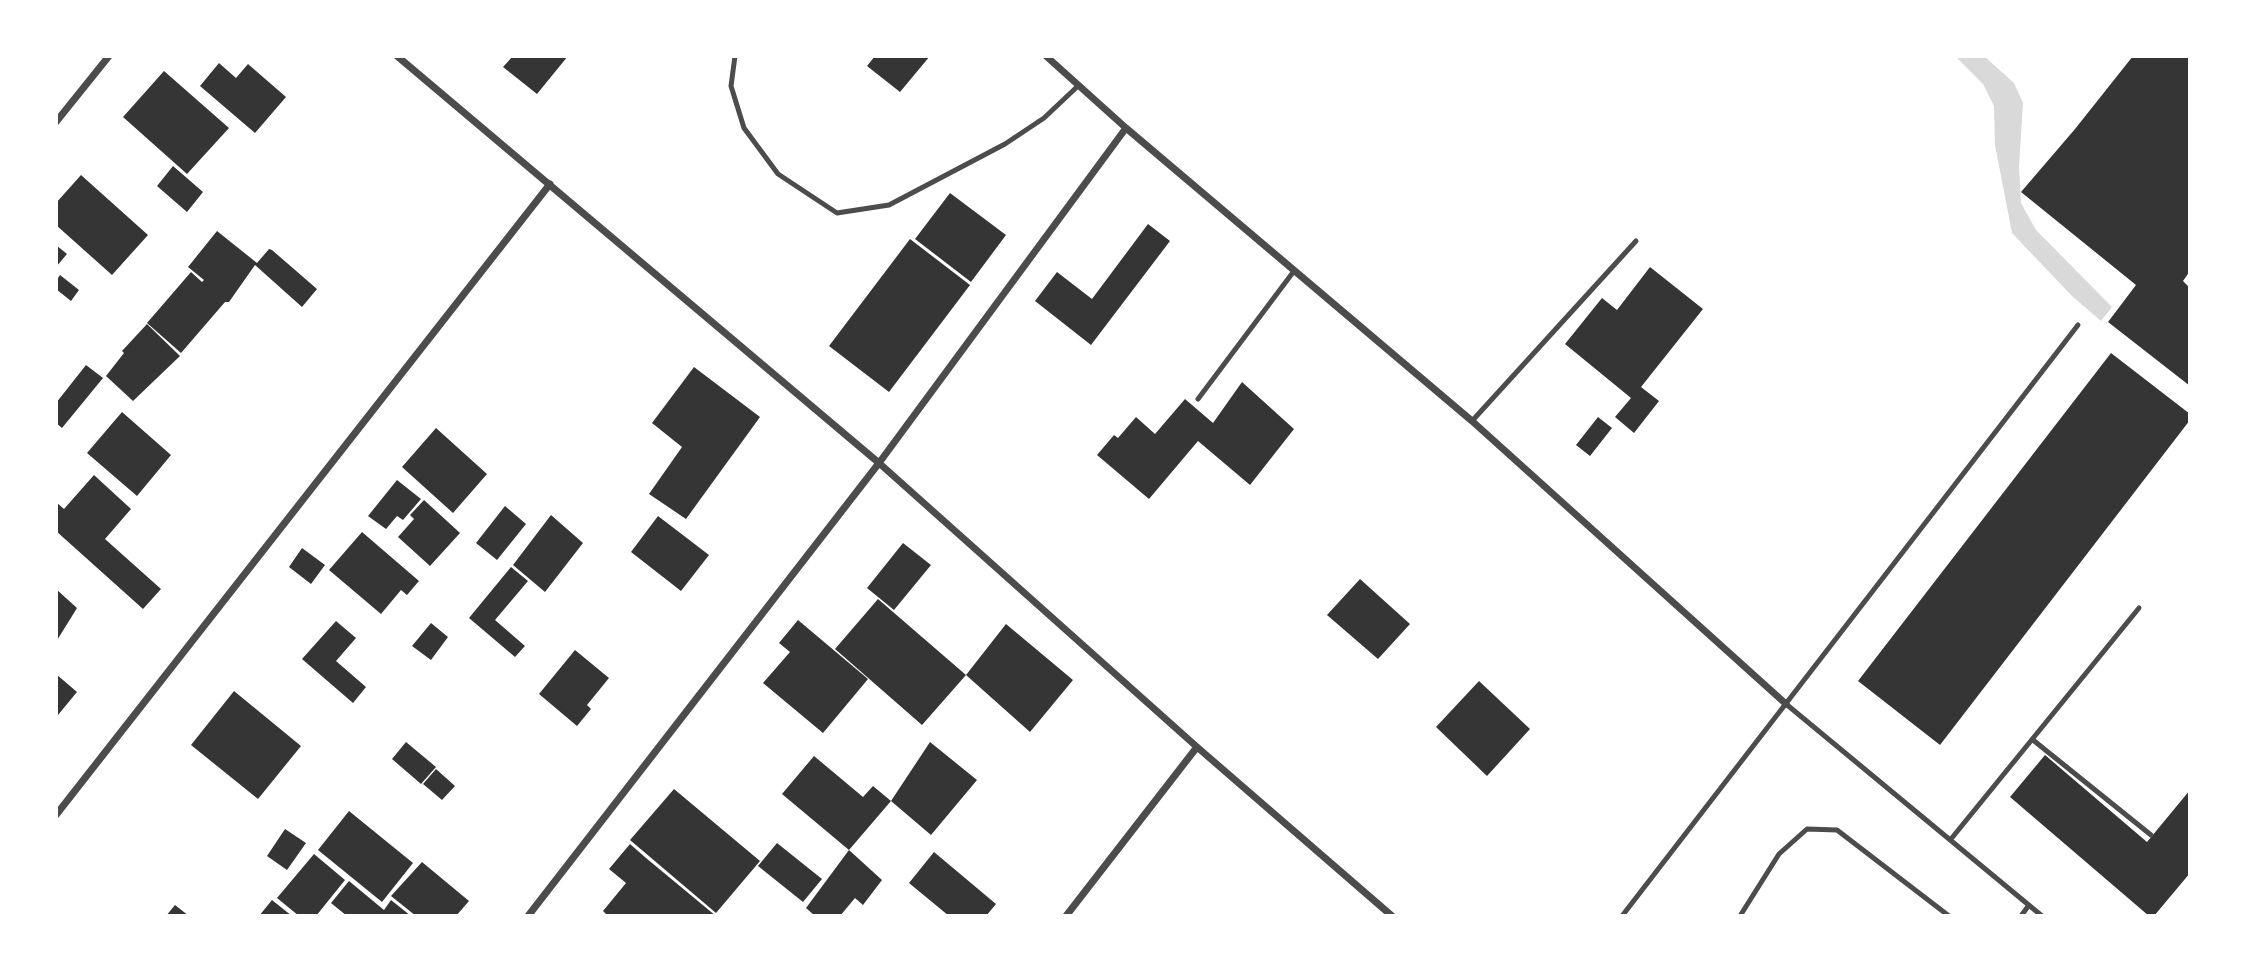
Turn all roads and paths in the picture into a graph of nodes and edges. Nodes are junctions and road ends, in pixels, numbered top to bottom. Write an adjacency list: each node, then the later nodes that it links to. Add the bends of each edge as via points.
1 (109, 56): 6 (street)
2 (397, 56): 8 (street)
3 (735, 56): 5 (lane, via 731,86 744,128 778,174 837,214 889,205 970,162 1044,118)
4 (1046, 56): 5 (street)
5 (1079, 85): 7 (street)
6 (56, 122)
7 (1125, 128): 10 (street); 14 (street)
8 (550, 184): 14 (street); 19 (street)
9 (1636, 241): 13 (lane)
10 (1294, 271): 12 (lane); 13 (street)
11 (2078, 324): 16 (lane)
12 (1198, 399)
13 (1472, 421): 16 (street)
14 (879, 463): 18 (street); 23 (street)
15 (2139, 608): 17 (lane)
16 (1786, 704): 21 (lane); 26 (lane)
17 (2034, 740): 20 (lane); 21 (lane)
18 (1197, 747): 24 (street); 25 (street)
19 (56, 815)
20 (2151, 835)
21 (1951, 839): 22 (lane)
22 (2029, 905): 29 (lane); 30 (lane)
23 (528, 916)
24 (1066, 916)
25 (1392, 916)
26 (1622, 916)
27 (1740, 916): 28 (lane, via 1779,854 1807,829 1837,830)
28 (1950, 916)
29 (2021, 916)
30 (2042, 916)

